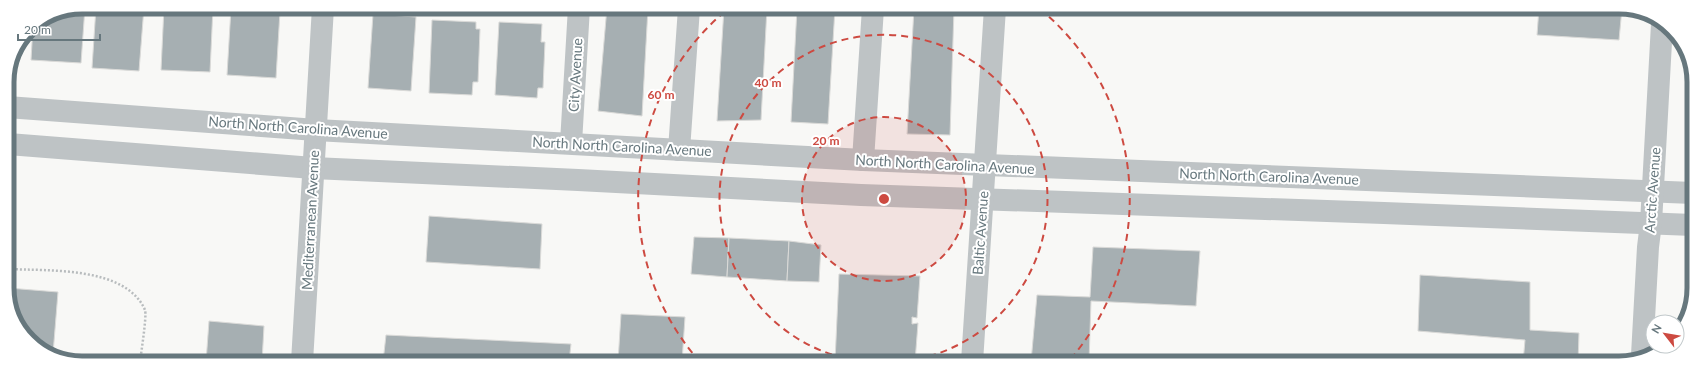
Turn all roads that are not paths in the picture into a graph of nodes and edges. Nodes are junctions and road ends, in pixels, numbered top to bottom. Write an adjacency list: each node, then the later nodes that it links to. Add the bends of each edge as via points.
1 (323, 14): 8 (street, Mediterranean Avenue)
2 (579, 14): 9 (street, City Avenue)
3 (689, 14): 11 (street)
4 (873, 14): 12 (street)
5 (995, 14): 13 (street, Baltic Avenue)
6 (1662, 29): 15 (street, Arctic Avenue)
7 (14, 108): 8 (street, North North Carolina Avenue)
8 (316, 130): 9 (street, North North Carolina Avenue); 14 (street, Mediterranean Avenue)
9 (570, 143): 11 (street, North North Carolina Avenue)
10 (14, 144): 14 (street)
11 (679, 150): 12 (street, North North Carolina Avenue)
12 (863, 160): 13 (street, North North Carolina Avenue)
13 (984, 166): 15 (street, North North Carolina Avenue); 17 (street, Baltic Avenue)
14 (313, 168): 17 (street, via 861,195); 21 (street, Mediterranean Avenue)
15 (1653, 190): 16 (street, North North Carolina Avenue); 18 (street, Arctic Avenue)
16 (1687, 193)
17 (982, 198): 18 (street); 22 (street, Baltic Avenue)
18 (1651, 223): 19 (street); 20 (street, Arctic Avenue)
19 (1687, 225)
20 (1642, 352)
21 (302, 356)
22 (972, 356)

